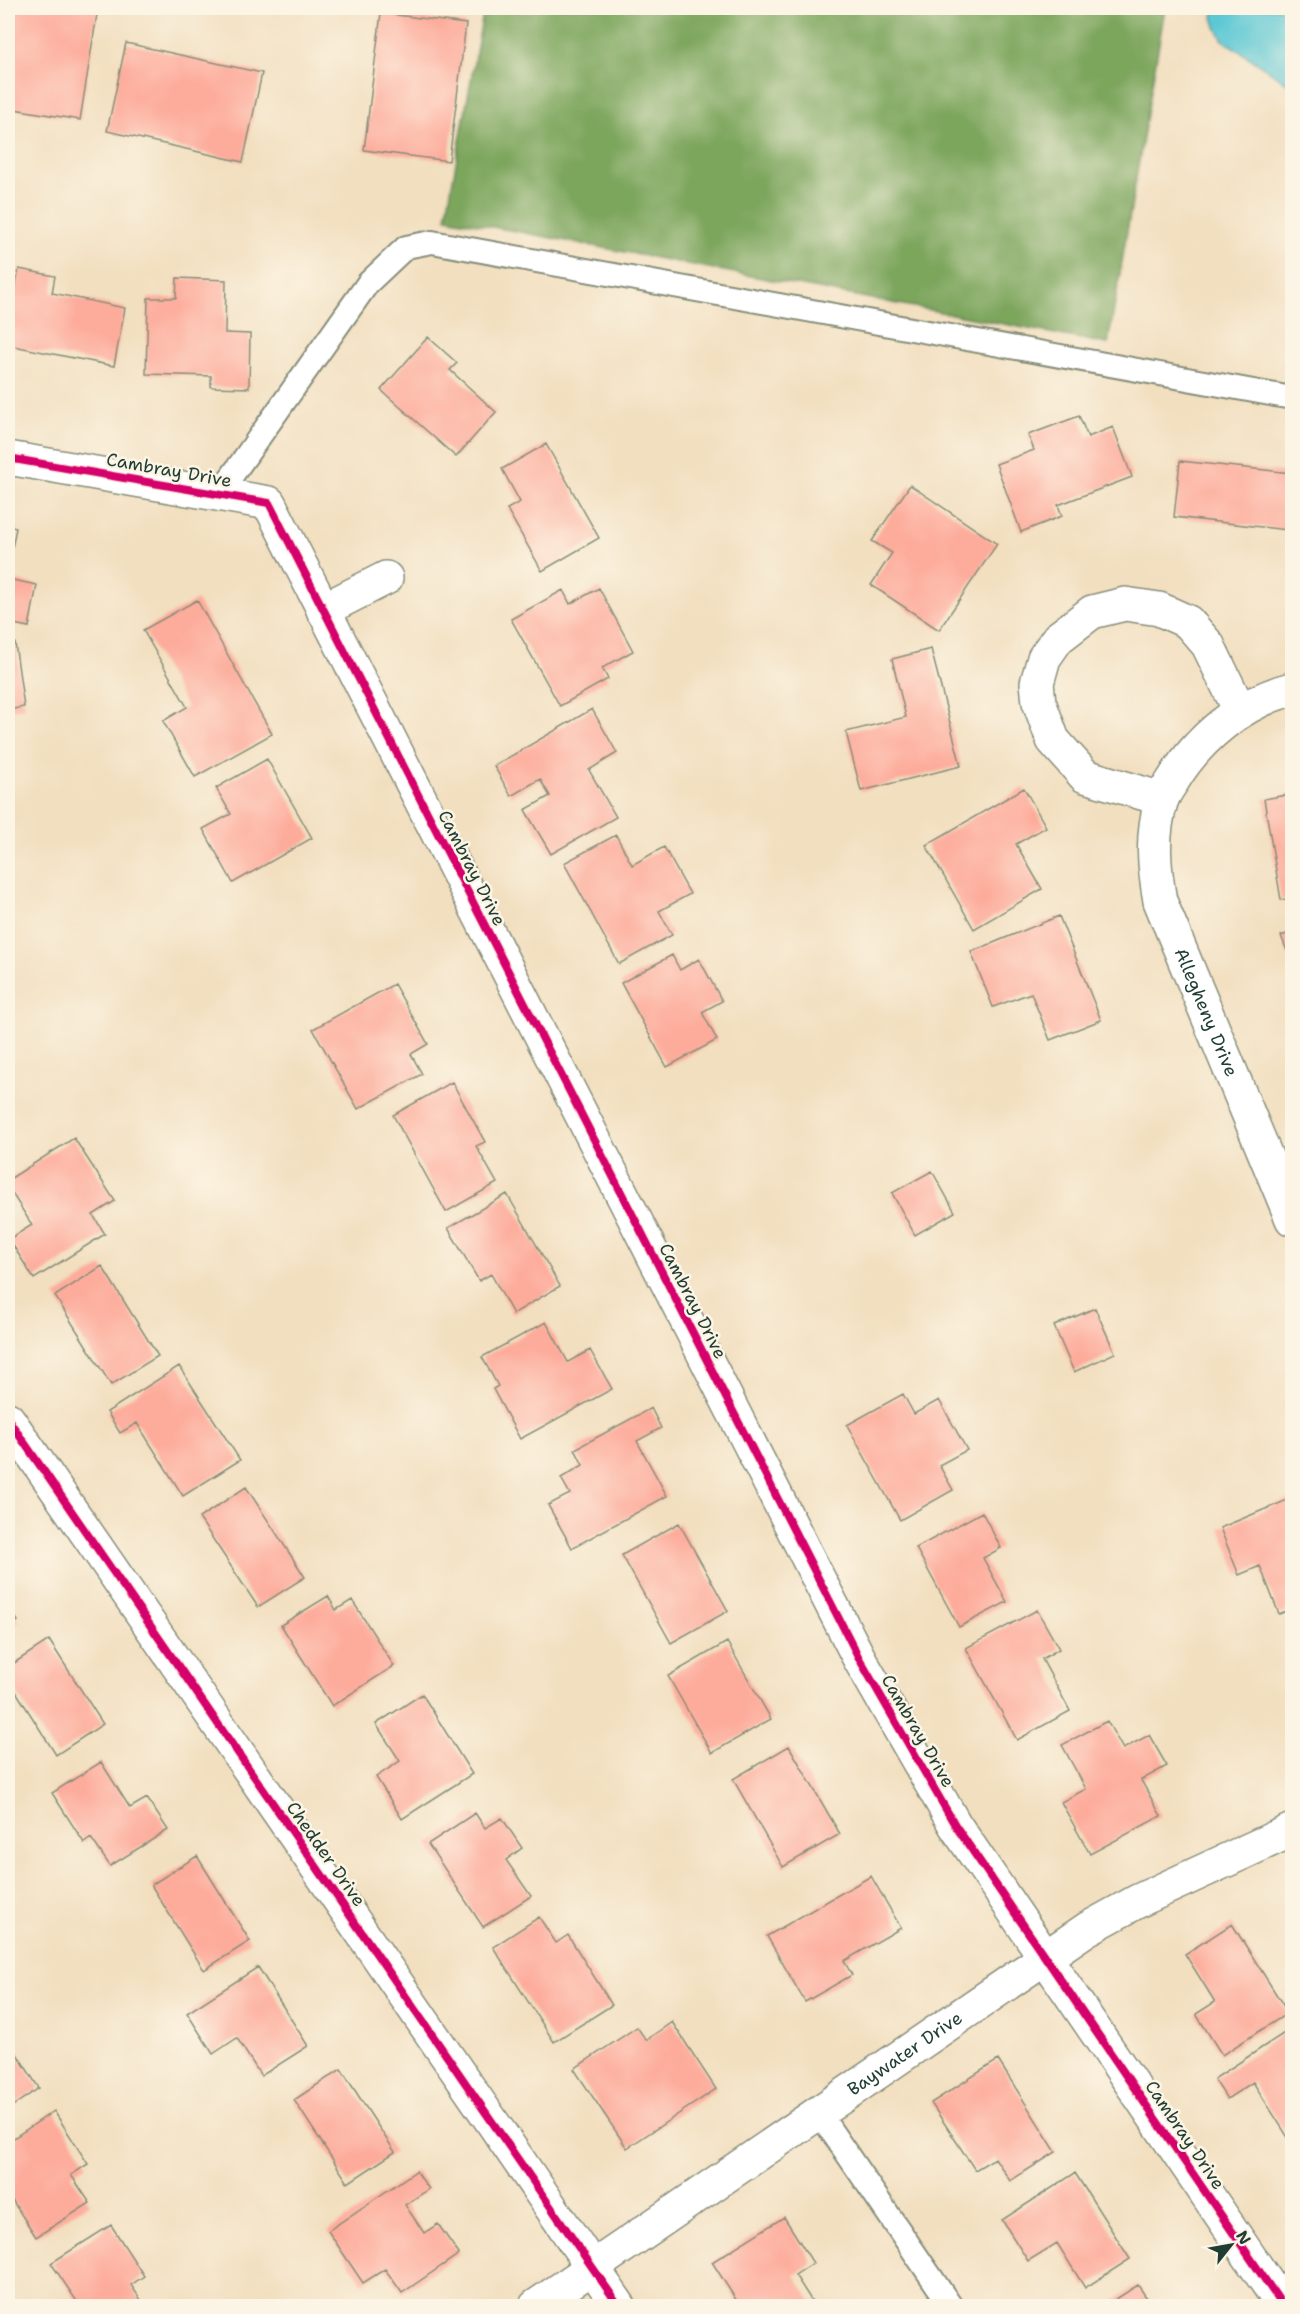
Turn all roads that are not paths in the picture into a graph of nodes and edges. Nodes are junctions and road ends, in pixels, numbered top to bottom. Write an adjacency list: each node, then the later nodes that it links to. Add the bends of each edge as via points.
1 (1293, 398): 3 (lane, via 432,242 406,247 368,283)
2 (8, 458): 3 (street, Cambray Drive)
3 (219, 494): 5 (street, Cambray Drive, via 269,503)
4 (386, 578): 5 (street)
5 (323, 610): 12 (street, Cambray Drive, via 860,1660 955,1825)
6 (1293, 689): 7 (street, via 1272,694)
7 (1240, 711): 8 (street, Allegheny Drive, via 1210,735 1181,767); 8 (street, via 1208,645 1188,622 1159,609 1125,604 1092,612 1058,638 1044,658 1037,683 1039,702 1053,740 1085,776)
8 (1162, 799): 9 (street, Allegheny Drive, via 1155,831 1154,867 1160,901)
9 (1293, 1219)
10 (8, 1419): 14 (street, Chedder Drive)
11 (1293, 1830): 12 (street, Baywater Drive, via 1138,1901 1087,1929)
12 (1046, 1958): 13 (street, Baywater Drive); 18 (street, Cambray Drive)
13 (819, 2113): 14 (street, Baywater Drive); 17 (lane)
14 (594, 2267): 15 (street, Baywater Drive); 16 (street, Chedder Drive)
15 (536, 2307)
16 (619, 2307)
17 (951, 2307)
18 (1283, 2307)

